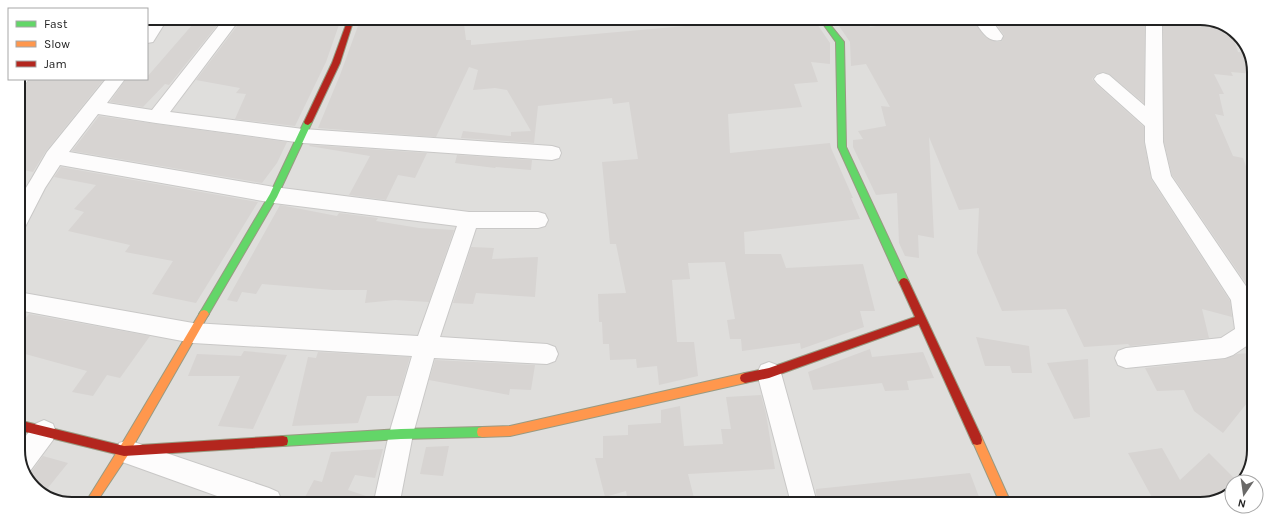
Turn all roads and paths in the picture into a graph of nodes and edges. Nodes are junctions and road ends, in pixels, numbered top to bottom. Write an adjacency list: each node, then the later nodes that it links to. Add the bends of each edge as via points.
1 (155, 25): 7 (street)
2 (227, 25): 12 (street)
3 (349, 25): 14 (street, via 336,64)
4 (827, 25): 22 (street, via 840,42 842,147)
5 (986, 25): 8 (street)
6 (1154, 25): 13 (street)
7 (148, 36)
8 (995, 36)
9 (1103, 79): 13 (street)
10 (115, 80): 11 (street)
11 (94, 107): 12 (street); 16 (street)
12 (156, 117): 14 (street)
13 (1153, 123): 26 (street, via 1154,142 1162,178 1242,298 1247,333 1225,348)
14 (303, 136): 15 (street); 18 (street)
15 (552, 153)
16 (54, 157): 17 (street); 18 (street)
17 (25, 195)
18 (274, 195): 19 (street); 23 (street)
19 (469, 220): 20 (street); 24 (street)
20 (538, 220)
21 (25, 302): 23 (street)
22 (921, 319): 27 (street); 37 (street)
23 (193, 333): 24 (street); 31 (street)
24 (426, 347): 25 (street); 30 (street)
25 (547, 354)
26 (1126, 358)
27 (768, 373): 30 (street, via 510,431); 36 (street)
28 (25, 427): 29 (street)
29 (44, 432): 31 (street); 32 (street)
30 (401, 434): 31 (street); 35 (street)
31 (124, 451): 33 (street); 34 (street)
32 (26, 456)
33 (94, 497)
34 (257, 497)
35 (388, 497)
36 (802, 497)
37 (1003, 497)

